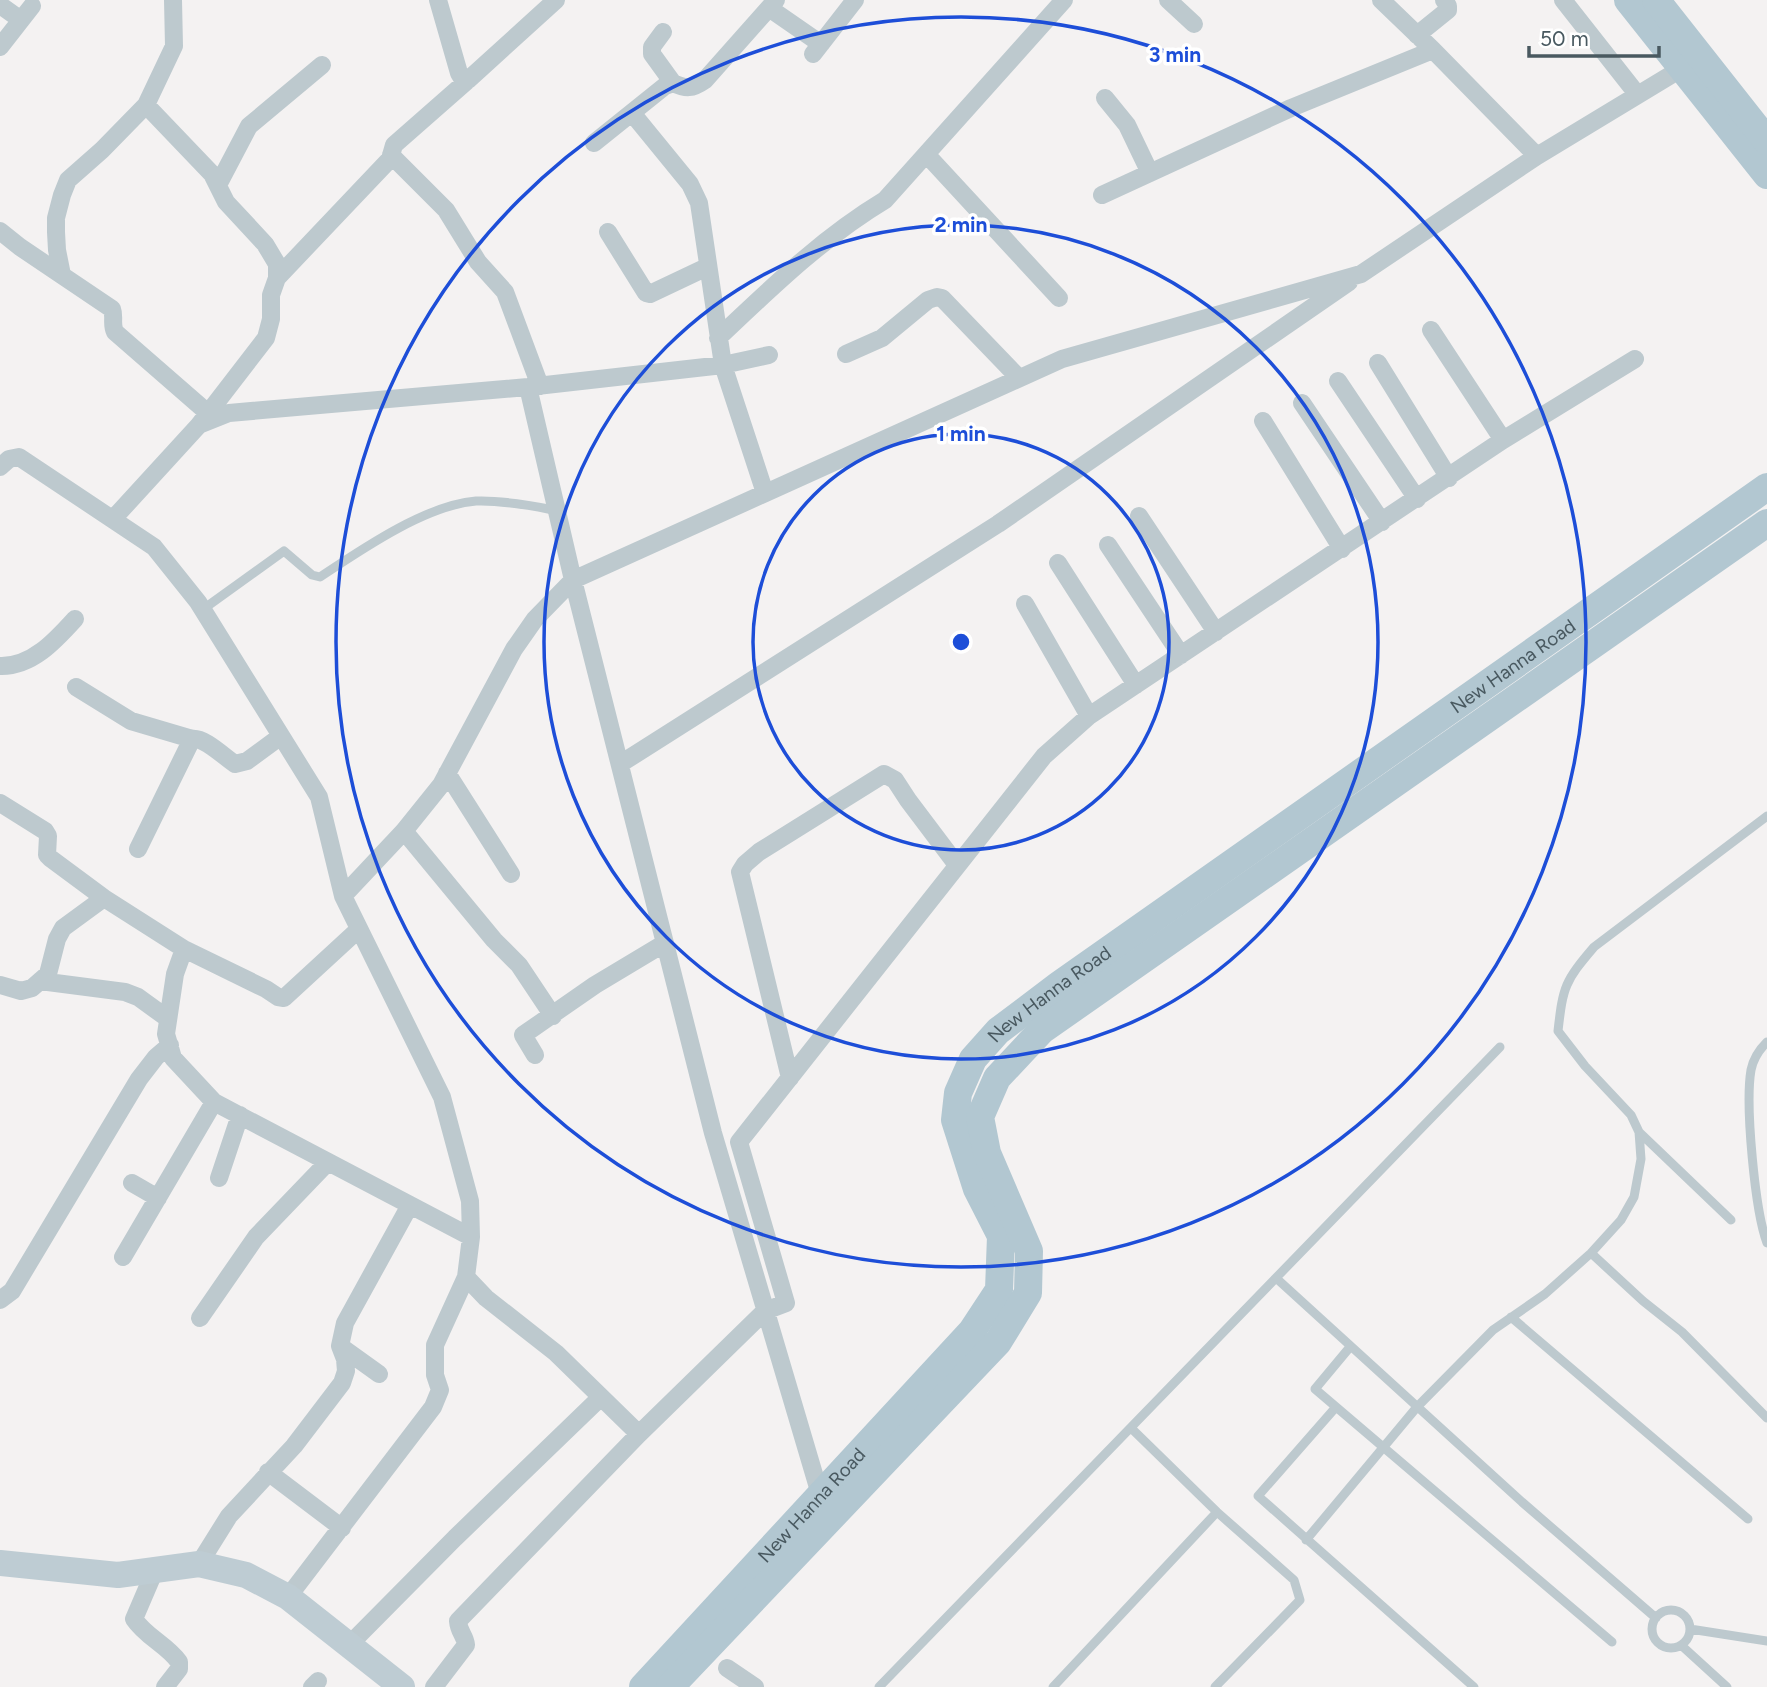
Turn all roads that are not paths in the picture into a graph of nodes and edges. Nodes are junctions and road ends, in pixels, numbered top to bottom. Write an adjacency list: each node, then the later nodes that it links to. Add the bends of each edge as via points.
1 (173, 0): 27 (street, via 174,46)
2 (438, 0): 23 (street, via 459,73)
3 (556, 0): 23 (street)
4 (855, 0): 12 (street, via 817,49)
5 (1168, 0): 16 (street)
6 (1381, 0): 18 (street)
7 (1444, 0): 18 (street, via 1448,10)
8 (1563, 0): 25 (street)
9 (1628, 0): 21 (main road)
10 (1656, 0): 21 (main road)
11 (1062, 1): 32 (street)
12 (773, 4): 24 (street, via 705,80 685,89)
13 (0, 5): 15 (street)
14 (32, 5): 15 (street)
15 (21, 20): 19 (street)
16 (1194, 24)
17 (663, 32): 24 (street, via 652,54)
18 (1417, 35): 20 (street)
19 (0, 47)
20 (1433, 50): 33 (street); 34 (street)
21 (1692, 63): 25 (street); 29 (main road); 35 (main road)
22 (322, 65): 36 (street, via 249,125)
23 (468, 80): 31 (street, via 394,145)
24 (673, 83): 28 (street)
25 (1637, 94): 33 (street)
26 (1105, 98): 34 (street, via 1128,125)
27 (146, 105): 36 (street); 42 (street, via 68,180 57,218)
28 (632, 113): 30 (street); 40 (street, via 690,184 699,203)
29 (1767, 141)
30 (594, 143)
31 (391, 155): 43 (street); 54 (street, via 446,210 478,262 505,292)
32 (927, 155): 44 (street); 46 (street, via 885,200 800,261)
33 (1537, 156): 41 (street)
34 (1150, 173): 37 (street)
35 (1767, 175)
36 (218, 185): 43 (street, via 226,202 265,244 277,264)
37 (1102, 195)
38 (0, 231): 42 (street)
39 (608, 232): 40 (street, via 646,293)
40 (707, 267): 46 (street)
41 (1361, 274): 52 (street, via 1062,359); 84 (street, via 998,524)
42 (62, 275): 56 (street, via 111,309 115,332)
43 (277, 278): 56 (street, via 266,338)
44 (1059, 298)
45 (1431, 330): 58 (street)
46 (718, 338): 51 (street)
47 (846, 354): 52 (street, via 882,338 937,297)
48 (769, 355): 51 (street)
49 (1635, 359): 58 (street)
50 (1378, 363): 60 (street)
51 (723, 365): 54 (street); 62 (street)
52 (1019, 378): 62 (street)
53 (1338, 381): 63 (street)
54 (534, 386): 56 (street); 64 (street)
55 (1302, 403): 67 (street)
56 (203, 419): 66 (street)
57 (1263, 421): 70 (street)
58 (1503, 440): 60 (street)
59 (0, 467): 66 (street, via 19,457)
60 (1449, 478): 63 (street)
61 (1767, 486): 136 (main road, New Hanna Road, via 1059,985 999,1031 973,1059 958,1093 955,1120 977,1189 1001,1236 999,1290 971,1331)
62 (765, 493): 72 (street)
63 (1417, 499): 67 (street)
64 (557, 511): 72 (street); 74 (lane, via 477,501 449,506 374,542 320,577 284,551)
65 (1139, 516): 76 (street)
66 (113, 519): 74 (street, via 154,547)
67 (1382, 522): 70 (street)
68 (1767, 523): 136 (main road, New Hanna Road, via 1042,1030 997,1078 980,1117 987,1153 1029,1251 1028,1293 998,1342)
69 (1108, 545): 77 (street)
70 (1342, 549): 76 (street)
71 (1058, 563): 79 (street)
72 (573, 579): 84 (street); 85 (street, via 514,649)
73 (1025, 604): 81 (street)
74 (202, 610): 82 (street)
75 (75, 619): 78 (street, via 51,645)
76 (1216, 632): 77 (street)
77 (1181, 655): 79 (street)
78 (0, 666)
79 (1136, 685): 81 (street)
80 (76, 687): 83 (street, via 131,721)
81 (1089, 716): 90 (street, via 1044,756)
82 (281, 736): 83 (street, via 247,761 235,764 207,743); 92 (street, via 319,797)
83 (192, 739): 89 (street)
84 (620, 764): 95 (street)
85 (447, 773): 88 (street); 91 (street)
86 (0, 803): 93 (street, via 45,831 47,855)
87 (1767, 816): 108 (lane, via 1594,947 1571,974 1562,995 1558,1031 1631,1115)
88 (404, 831): 92 (street); 99 (street, via 519,965)
89 (138, 849)
90 (957, 865): 105 (street); 105 (street, via 895,780 884,774 745,864 740,872)
91 (511, 874)
92 (343, 896): 94 (street)
93 (104, 898): 96 (street); 97 (street, via 63,928 48,974)
94 (359, 929): 96 (street, via 284,998); 115 (street, via 442,1097 470,1201)
95 (665, 943): 99 (street); 122 (street, via 713,1133)
96 (184, 949): 100 (street)
97 (40, 981): 98 (street, via 21,990); 100 (street, via 125,992)
98 (0, 985)
99 (553, 1016): 104 (street, via 523,1035)
100 (167, 1018): 102 (street)
101 (1767, 1042): 116 (lane, via 1751,1068 1749,1096 1756,1187)
102 (170, 1045): 106 (street, via 173,1058); 121 (street, via 139,1079 12,1290)
103 (1500, 1047): 120 (lane)
104 (535, 1055)
105 (790, 1077): 122 (street, via 739,1142 786,1303)
106 (214, 1102): 107 (street); 112 (street)
107 (240, 1115): 109 (street); 110 (street)
108 (1639, 1132): 114 (lane); 117 (lane, via 1641,1159 1634,1197 1621,1220)
109 (328, 1162): 113 (street); 124 (street, via 256,1237)
110 (219, 1178)
111 (132, 1182): 112 (street)
112 (158, 1198): 118 (street)
113 (410, 1205): 115 (street); 125 (street, via 345,1323)
114 (1731, 1220)
115 (471, 1237): 119 (street)
116 (1767, 1243)
117 (1591, 1253): 123 (lane); 131 (lane, via 1682,1332)
118 (123, 1257)
119 (466, 1277): 128 (street); 139 (street, via 435,1345 440,1390 433,1407)
120 (1276, 1278): 126 (lane); 132 (lane)
121 (0, 1300)
122 (765, 1311): 133 (street); 136 (street)
123 (1511, 1317): 130 (lane); 138 (lane)
124 (201, 1318)
125 (340, 1346): 127 (street); 135 (street, via 346,1371 342,1383)
126 (1350, 1347): 129 (lane, via 1315,1389); 130 (lane)
127 (379, 1374)
128 (601, 1397): 133 (street); 149 (street)
129 (1336, 1407): 134 (lane); 140 (lane, via 1258,1496)
130 (1417, 1407): 134 (lane); 145 (lane)
131 (1767, 1418)
132 (1131, 1428): 137 (lane); 158 (lane)
133 (639, 1434): 154 (street, via 458,1621 466,1645)
134 (1383, 1448): 140 (lane); 147 (lane)
135 (268, 1472): 139 (street); 142 (street, via 229,1516)
136 (824, 1508): 155 (main road, New Hanna Road); 156 (main road, New Hanna Road)
137 (1217, 1512): 159 (lane); 160 (lane, via 1294,1580 1300,1600)
138 (1748, 1519)
139 (342, 1528): 144 (street)
140 (1306, 1540): 161 (lane)
141 (0, 1563): 143 (street, via 118,1576)
142 (199, 1564): 143 (street); 144 (street, via 246,1576)
143 (155, 1570): 152 (street, via 134,1619 179,1662)
144 (288, 1597): 149 (street)
145 (1656, 1618): 146 (lane, via 1667,1611 1680,1612); 150 (lane, via 1652,1631 1658,1643 1670,1649)
146 (1690, 1629): 148 (lane); 150 (lane)
147 (1612, 1642)
148 (1767, 1642)
149 (349, 1645): 153 (street)
150 (1682, 1646): 162 (lane)
151 (727, 1668): 157 (street)
152 (165, 1687)
153 (402, 1687)
154 (434, 1687)
155 (643, 1687)
156 (670, 1687)
157 (754, 1687)
158 (880, 1687)
159 (1053, 1687)
160 (1215, 1687)
161 (1474, 1687)
162 (1727, 1687)

